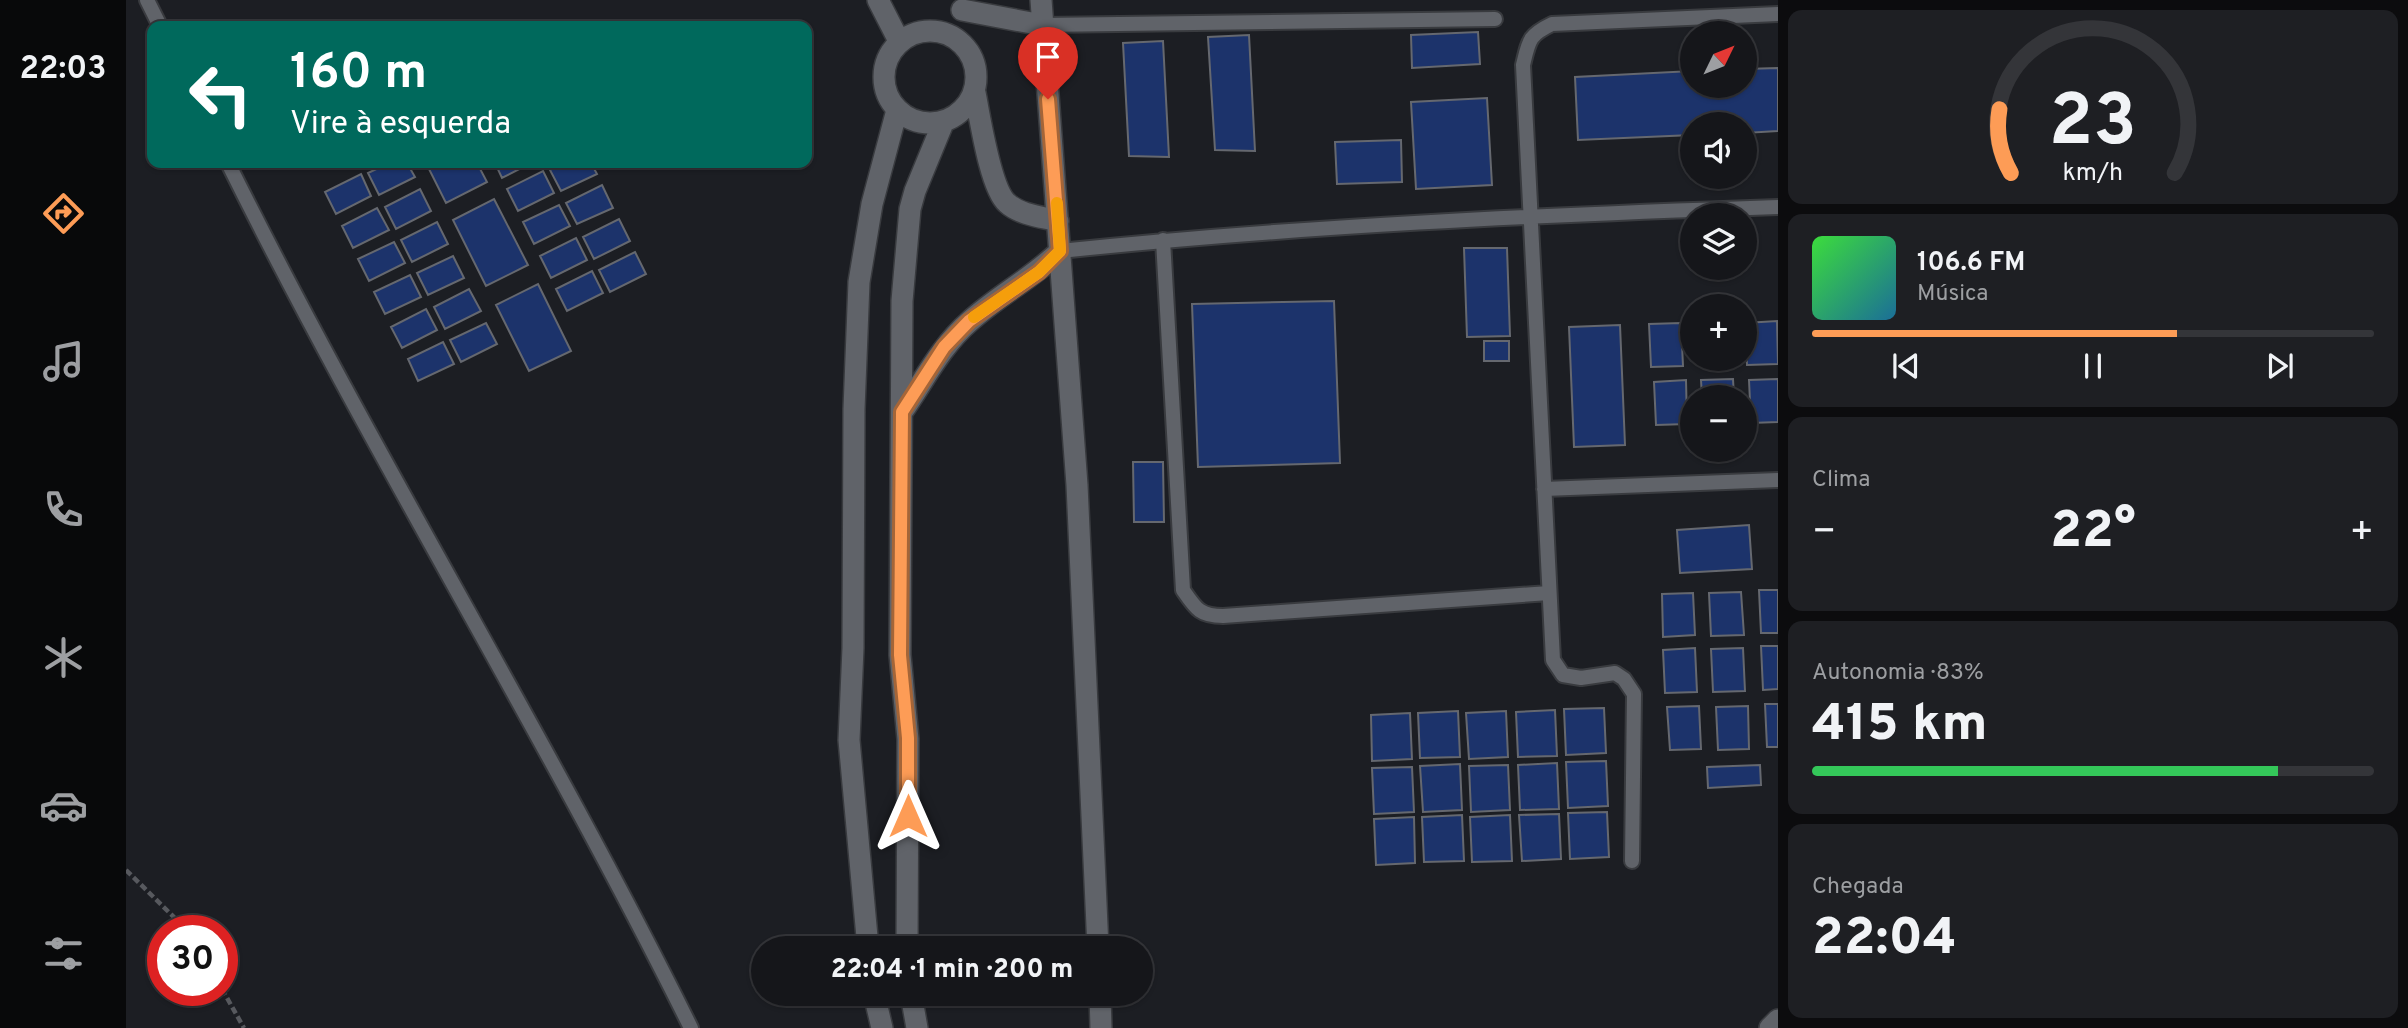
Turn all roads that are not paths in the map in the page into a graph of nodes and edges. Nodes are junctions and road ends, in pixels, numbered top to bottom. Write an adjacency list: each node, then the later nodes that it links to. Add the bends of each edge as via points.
1 (147, 0): 7 (lane)
2 (878, 0): 9 (street)
3 (1041, 0): 8 (street)
4 (962, 5): 8 (street); 10 (street)
5 (1778, 13): 16 (lane, via 1552,23 1535,32 1523,65)
6 (1495, 19): 8 (lane)
7 (158, 21)
8 (1042, 25): 17 (street)
9 (899, 41): 10 (street, via 920,31 943,32); 12 (street, via 885,63 884,88)
10 (964, 44): 11 (street, via 976,67)
11 (975, 93): 13 (street, via 962,112); 17 (street, via 995,182 1006,203)
12 (897, 110): 13 (street, via 918,123); 25 (street, via 872,204 859,282 854,409 849,740)
13 (943, 123): 20 (street, via 910,209 902,302)
14 (230, 168): 32 (lane)
15 (1778, 207): 16 (lane)
16 (1530, 216): 18 (lane); 22 (lane)
17 (1058, 221): 19 (street)
18 (1163, 240): 19 (lane); 23 (lane, via 1183,590 1194,607 1206,616 1223,616)
19 (1060, 251): 20 (street, via 952,338); 27 (street, via 1077,485)
20 (902, 412): 26 (street, via 900,655 908,738)
21 (1778, 480): 22 (lane)
22 (1544, 488): 23 (lane)
23 (1549, 593): 24 (lane, via 1553,660 1563,675 1581,678 1615,673 1634,694)
24 (1632, 860)
25 (867, 936)
26 (907, 936)
27 (1097, 936)
28 (877, 1006): 33 (street)
29 (913, 1006): 34 (street)
30 (1100, 1006): 35 (street)
31 (1778, 1020): 36 (street)
32 (691, 1028)
33 (882, 1028)
34 (917, 1028)
35 (1101, 1028)
36 (1770, 1028)

